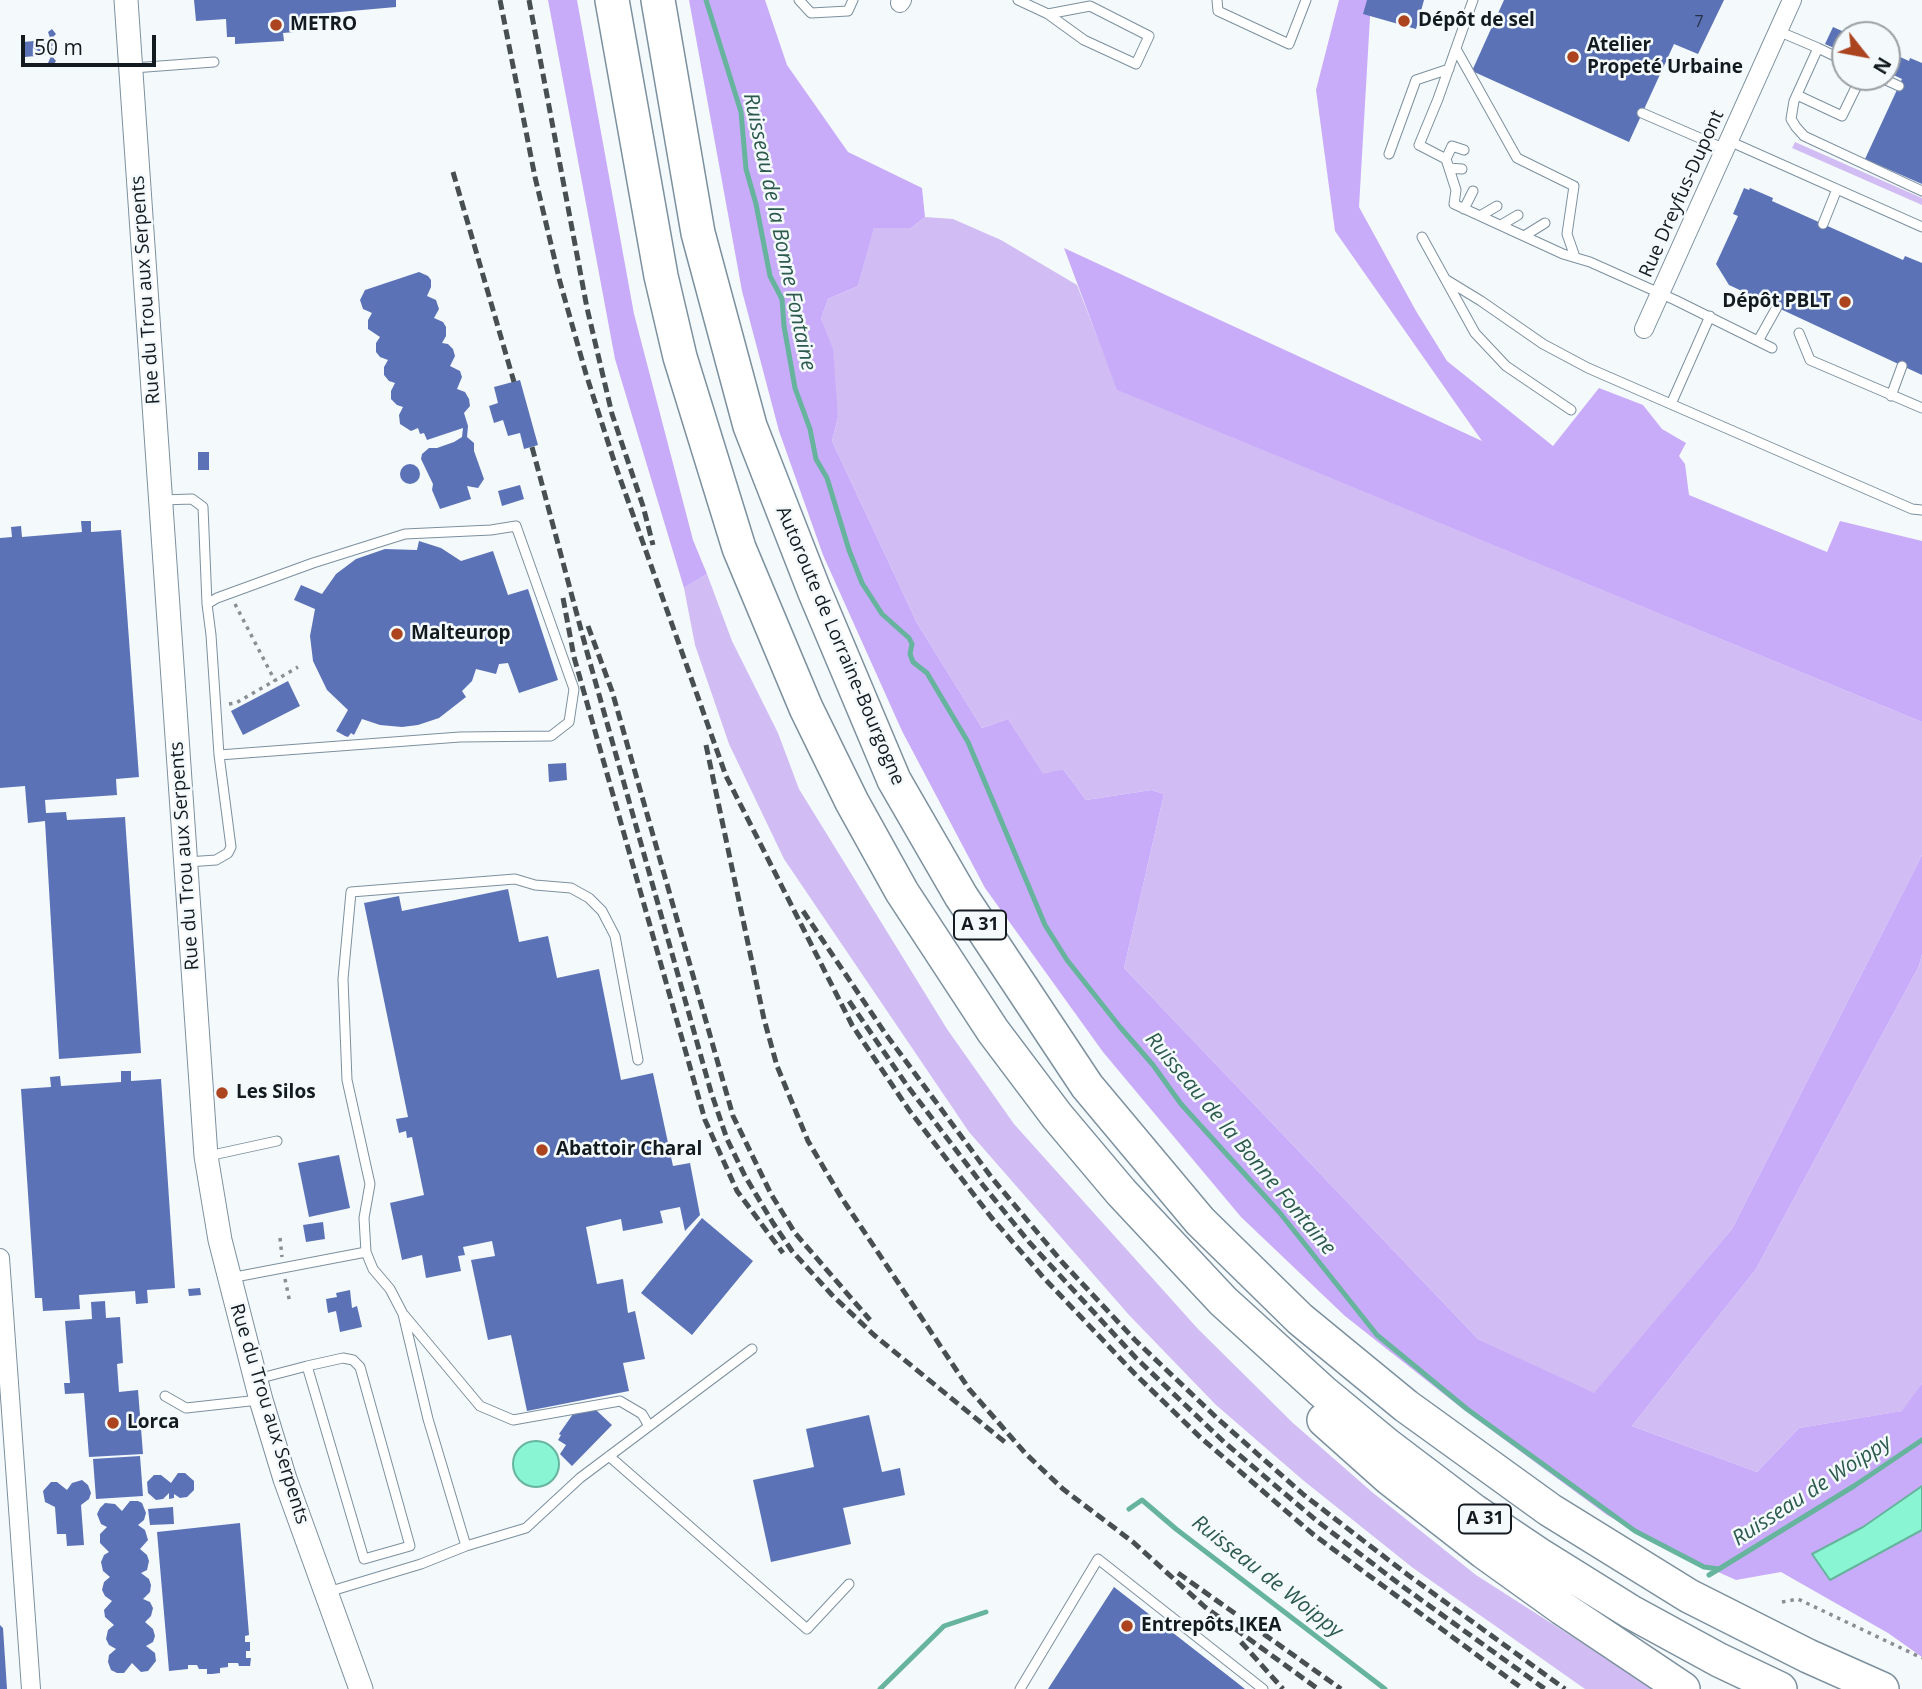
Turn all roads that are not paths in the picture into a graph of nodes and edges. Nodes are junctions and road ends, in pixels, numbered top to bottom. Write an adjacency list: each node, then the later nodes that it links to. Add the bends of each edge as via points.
1 (126, 0): 17 (street, Rue du Trou aux Serpents)
2 (612, 0): 65 (highway, A 31, via 680,357 739,548 806,708 902,892 993,1031 1121,1192)
3 (658, 0): 82 (highway, Autoroute de Lorraine-Bourgogne / A 31, via 698,233 750,426 814,590 894,780 961,896 1087,1086 1200,1221 1300,1319 1406,1406 1550,1510 1689,1595)
4 (799, 0): 5 (lane, via 811,13 848,11)
5 (853, 0)
6 (1018, 0): 11 (lane)
7 (1217, 0): 8 (lane, via 1218,11 1289,44)
8 (1306, 0)
9 (1473, 0): 14 (lane)
10 (1788, 1): 12 (street, Rue Dreyfus-Dupont)
11 (1048, 14): 11 (lane, via 1084,40 1136,64 1149,36 1090,6)
12 (1778, 31): 13 (lane); 22 (street, Rue Dreyfus-Dupont)
13 (1818, 48): 15 (lane); 20 (lane)
14 (1456, 49): 18 (lane); 40 (lane, via 1517,158 1574,186 1567,234)
15 (1831, 54)
16 (214, 62): 17 (lane)
17 (131, 68): 54 (street, Rue du Trou aux Serpents)
18 (1449, 69): 24 (lane, via 1416,80); 25 (lane, via 1419,145)
19 (1854, 91): 20 (lane, via 1842,116)
20 (1797, 95): 29 (lane, via 1791,119 1804,135)
21 (1642, 113): 22 (lane)
22 (1727, 145): 27 (lane); 42 (street, Rue Dreyfus-Dupont)
23 (1464, 150): 25 (lane, via 1452,146)
24 (1389, 154)
25 (1447, 163): 26 (lane); 31 (lane, via 1456,190 1454,204)
26 (1462, 169)
27 (1837, 190): 35 (lane); 37 (lane)
28 (1473, 191): 31 (lane)
29 (1922, 191)
30 (1497, 206): 33 (lane)
31 (1464, 209): 33 (lane)
32 (1518, 215): 36 (lane)
33 (1480, 216): 36 (lane)
34 (1545, 223): 38 (lane)
35 (1823, 224)
36 (1501, 225): 38 (lane)
37 (1922, 227)
38 (1524, 236): 40 (lane)
39 (1422, 237): 41 (lane)
40 (1575, 257): 42 (lane)
41 (1445, 279): 51 (lane, via 1543,344); 53 (lane, via 1475,333 1506,366)
42 (1660, 293): 44 (lane); 45 (street, Rue Dreyfus-Dupont)
43 (1777, 307): 47 (lane)
44 (1710, 316): 47 (lane); 51 (lane)
45 (1644, 329)
46 (1798, 333): 50 (lane, via 1810,360)
47 (1758, 341): 48 (lane)
48 (1772, 348)
49 (1902, 366): 50 (lane)
50 (1891, 396): 52 (lane)
51 (1671, 404): 55 (lane)
52 (1922, 408)
53 (1571, 410)
54 (161, 500): 56 (lane, via 192,499 203,508); 58 (street, Rue du Trou aux Serpents)
55 (1922, 510)
56 (207, 604): 57 (lane); 57 (lane, via 405,534 516,526 574,690 569,722 551,736 460,737)
57 (219, 755): 58 (lane, via 231,847 216,860)
58 (186, 862): 61 (street, Rue du Trou aux Serpents)
59 (638, 1060): 62 (lane, via 615,936 589,898 571,888 515,879 351,892 343,979 347,1080 370,1184 364,1218)
60 (277, 1141): 61 (lane)
61 (206, 1156): 64 (street, Rue du Trou aux Serpents)
62 (366, 1252): 64 (lane); 66 (lane)
63 (0, 1258): 76 (street)
64 (229, 1278): 69 (street, Rue du Trou aux Serpents)
65 (1223, 1301): 80 (highway, via 1256,1351 1314,1412 1389,1479 1562,1608); 81 (highway, A 31, via 1323,1392 1474,1511 1631,1612)
66 (403, 1314): 71 (lane, via 480,1406 513,1420 620,1401 642,1414); 73 (lane)
67 (752, 1349): 71 (lane)
68 (307, 1366): 68 (lane, via 343,1358 360,1367 410,1546 364,1559); 69 (lane)
69 (258, 1390): 70 (lane, via 186,1408); 75 (street, Rue du Trou aux Serpents)
70 (165, 1396)
71 (649, 1426): 72 (lane)
72 (609, 1456): 73 (lane, via 526,1528); 74 (lane, via 807,1629)
73 (466, 1546): 75 (lane)
74 (849, 1584)
75 (326, 1593): 77 (street, Rue du Trou aux Serpents)
76 (31, 1689)
77 (361, 1689)
78 (1020, 1689): 79 (lane, via 1098,1559)
79 (1263, 1689)
80 (1683, 1689)
81 (1780, 1689)
82 (1882, 1689)

